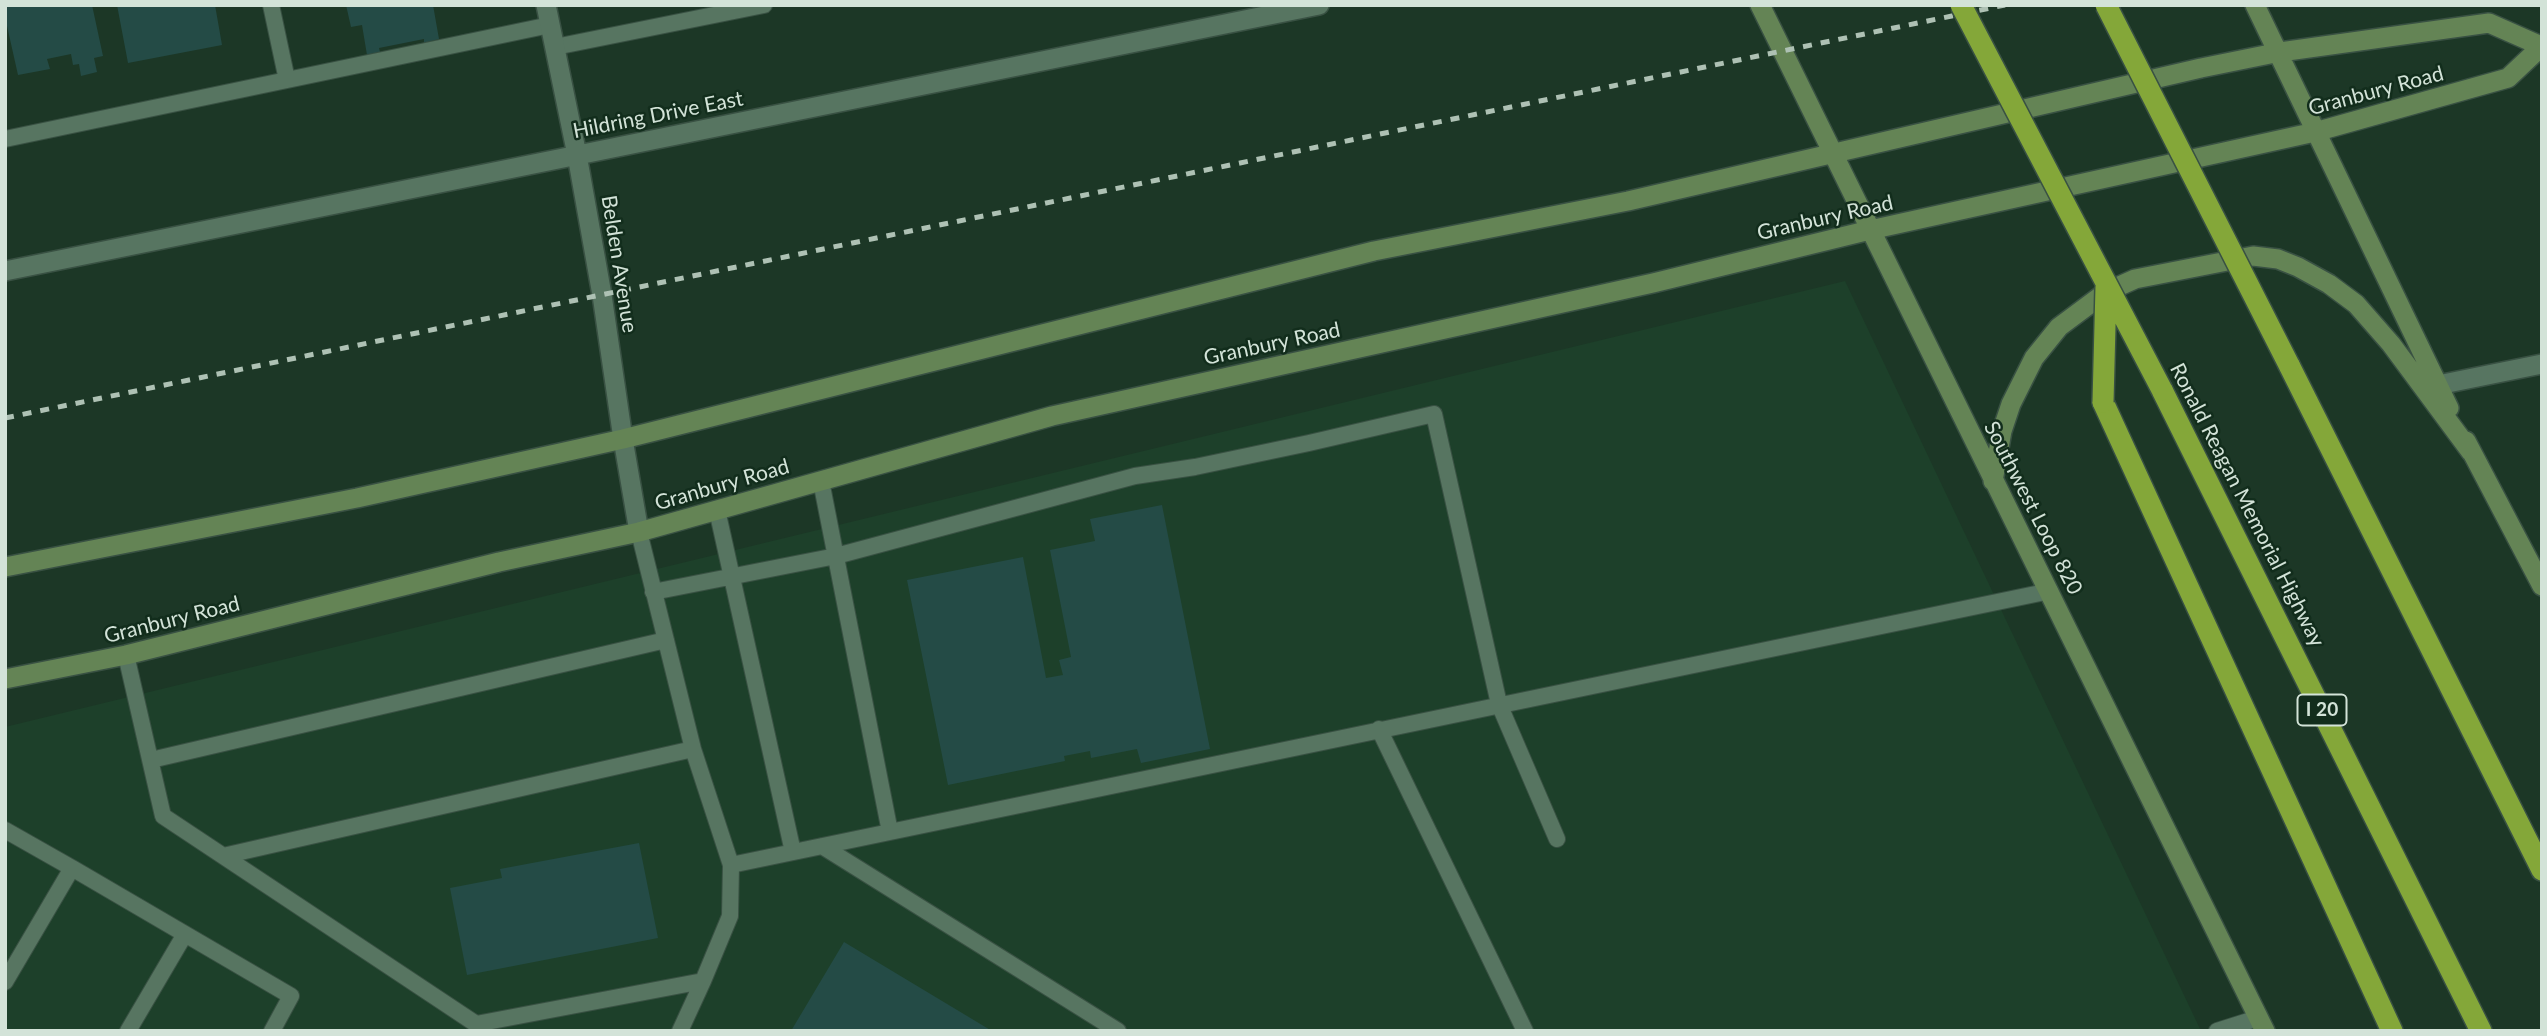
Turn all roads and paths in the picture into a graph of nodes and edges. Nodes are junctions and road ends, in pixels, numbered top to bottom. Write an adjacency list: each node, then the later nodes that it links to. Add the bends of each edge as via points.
1 (271, 5): 13 (lane)
2 (546, 5): 9 (street, Belden Avenue)
3 (764, 5): 11 (lane)
4 (1319, 5): 17 (street, Hildring Drive East)
5 (1760, 5): 16 (main road, Southwest Loop 820)
6 (1961, 5): 20 (highway, Ronald Reagan Memorial Highway, bridge)
7 (2106, 5): 50 (highway, bridge)
8 (2255, 5): 12 (main road)
9 (550, 25): 11 (street, Belden Avenue); 13 (lane)
10 (2541, 46): 12 (main road, Granbury Road, via 2489,23); 14 (main road, Granbury Road, via 2508,78)
11 (555, 47): 17 (street, Belden Avenue)
12 (2280, 52): 14 (main road); 16 (main road, Granbury Road)
13 (288, 80): 15 (lane)
14 (2315, 132): 18 (main road, Granbury Road); 22 (main road)
15 (5, 139)
16 (1833, 152): 18 (main road, Southwest Loop 820); 23 (main road, Granbury Road, via 1628,201 1374,251)
17 (577, 155): 19 (street, Hildring Drive East); 23 (street, Belden Avenue)
18 (1870, 230): 25 (main road, Granbury Road, via 1653,283 1052,416); 26 (main road, Southwest Loop 820)
19 (5, 271)
20 (2106, 285): 61 (highway, bridge, via 2102,402); 62 (highway, Ronald Reagan Memorial Highway / I 20, bridge)
21 (2542, 365): 22 (street)
22 (2438, 385): 24 (main road)
23 (622, 439): 28 (street, Belden Avenue); 30 (main road, Granbury Road, via 357,498)
24 (2471, 452): 26 (main road, via 2356,304 2298,267 2253,256 2135,279 2106,292 2059,327 2034,358 2011,404); 32 (main road)
25 (821, 481): 27 (main road, Granbury Road); 29 (lane)
26 (1993, 481): 33 (main road, Southwest Loop 820)
27 (717, 510): 28 (main road, Granbury Road); 31 (lane)
28 (639, 532): 34 (lane); 36 (main road, Granbury Road)
29 (836, 556): 31 (lane); 38 (lane, via 1135,476 1434,414); 43 (lane)
30 (5, 568)
31 (732, 578): 34 (lane); 46 (lane)
32 (2542, 586)
33 (2050, 591): 38 (lane); 54 (main road, Southwest Loop 820)
34 (653, 592): 35 (lane)
35 (666, 640): 40 (lane); 41 (lane)
36 (126, 655): 37 (main road, Granbury Road); 41 (lane)
37 (5, 679)
38 (1499, 704): 39 (lane); 44 (lane)
39 (1379, 729): 43 (lane); 59 (lane)
40 (693, 749): 47 (lane); 48 (lane)
41 (150, 760): 47 (lane, via 163,816)
42 (5, 831): 49 (lane)
43 (890, 832): 45 (lane)
44 (1557, 839)
45 (822, 846): 46 (lane); 58 (lane)
46 (793, 852): 48 (lane)
47 (223, 856): 52 (lane, via 476,1024)
48 (731, 865): 52 (lane, via 730,916)
49 (72, 868): 51 (lane); 53 (lane)
50 (2542, 870)
51 (185, 934): 55 (lane); 56 (lane, via 291,996)
52 (703, 981): 57 (lane)
53 (5, 982)
54 (2261, 1024): 60 (lane)
55 (128, 1031)
56 (272, 1031)
57 (680, 1031)
58 (1118, 1031)
59 (1525, 1031)
60 (2217, 1031)
61 (2392, 1031)
62 (2481, 1031)

